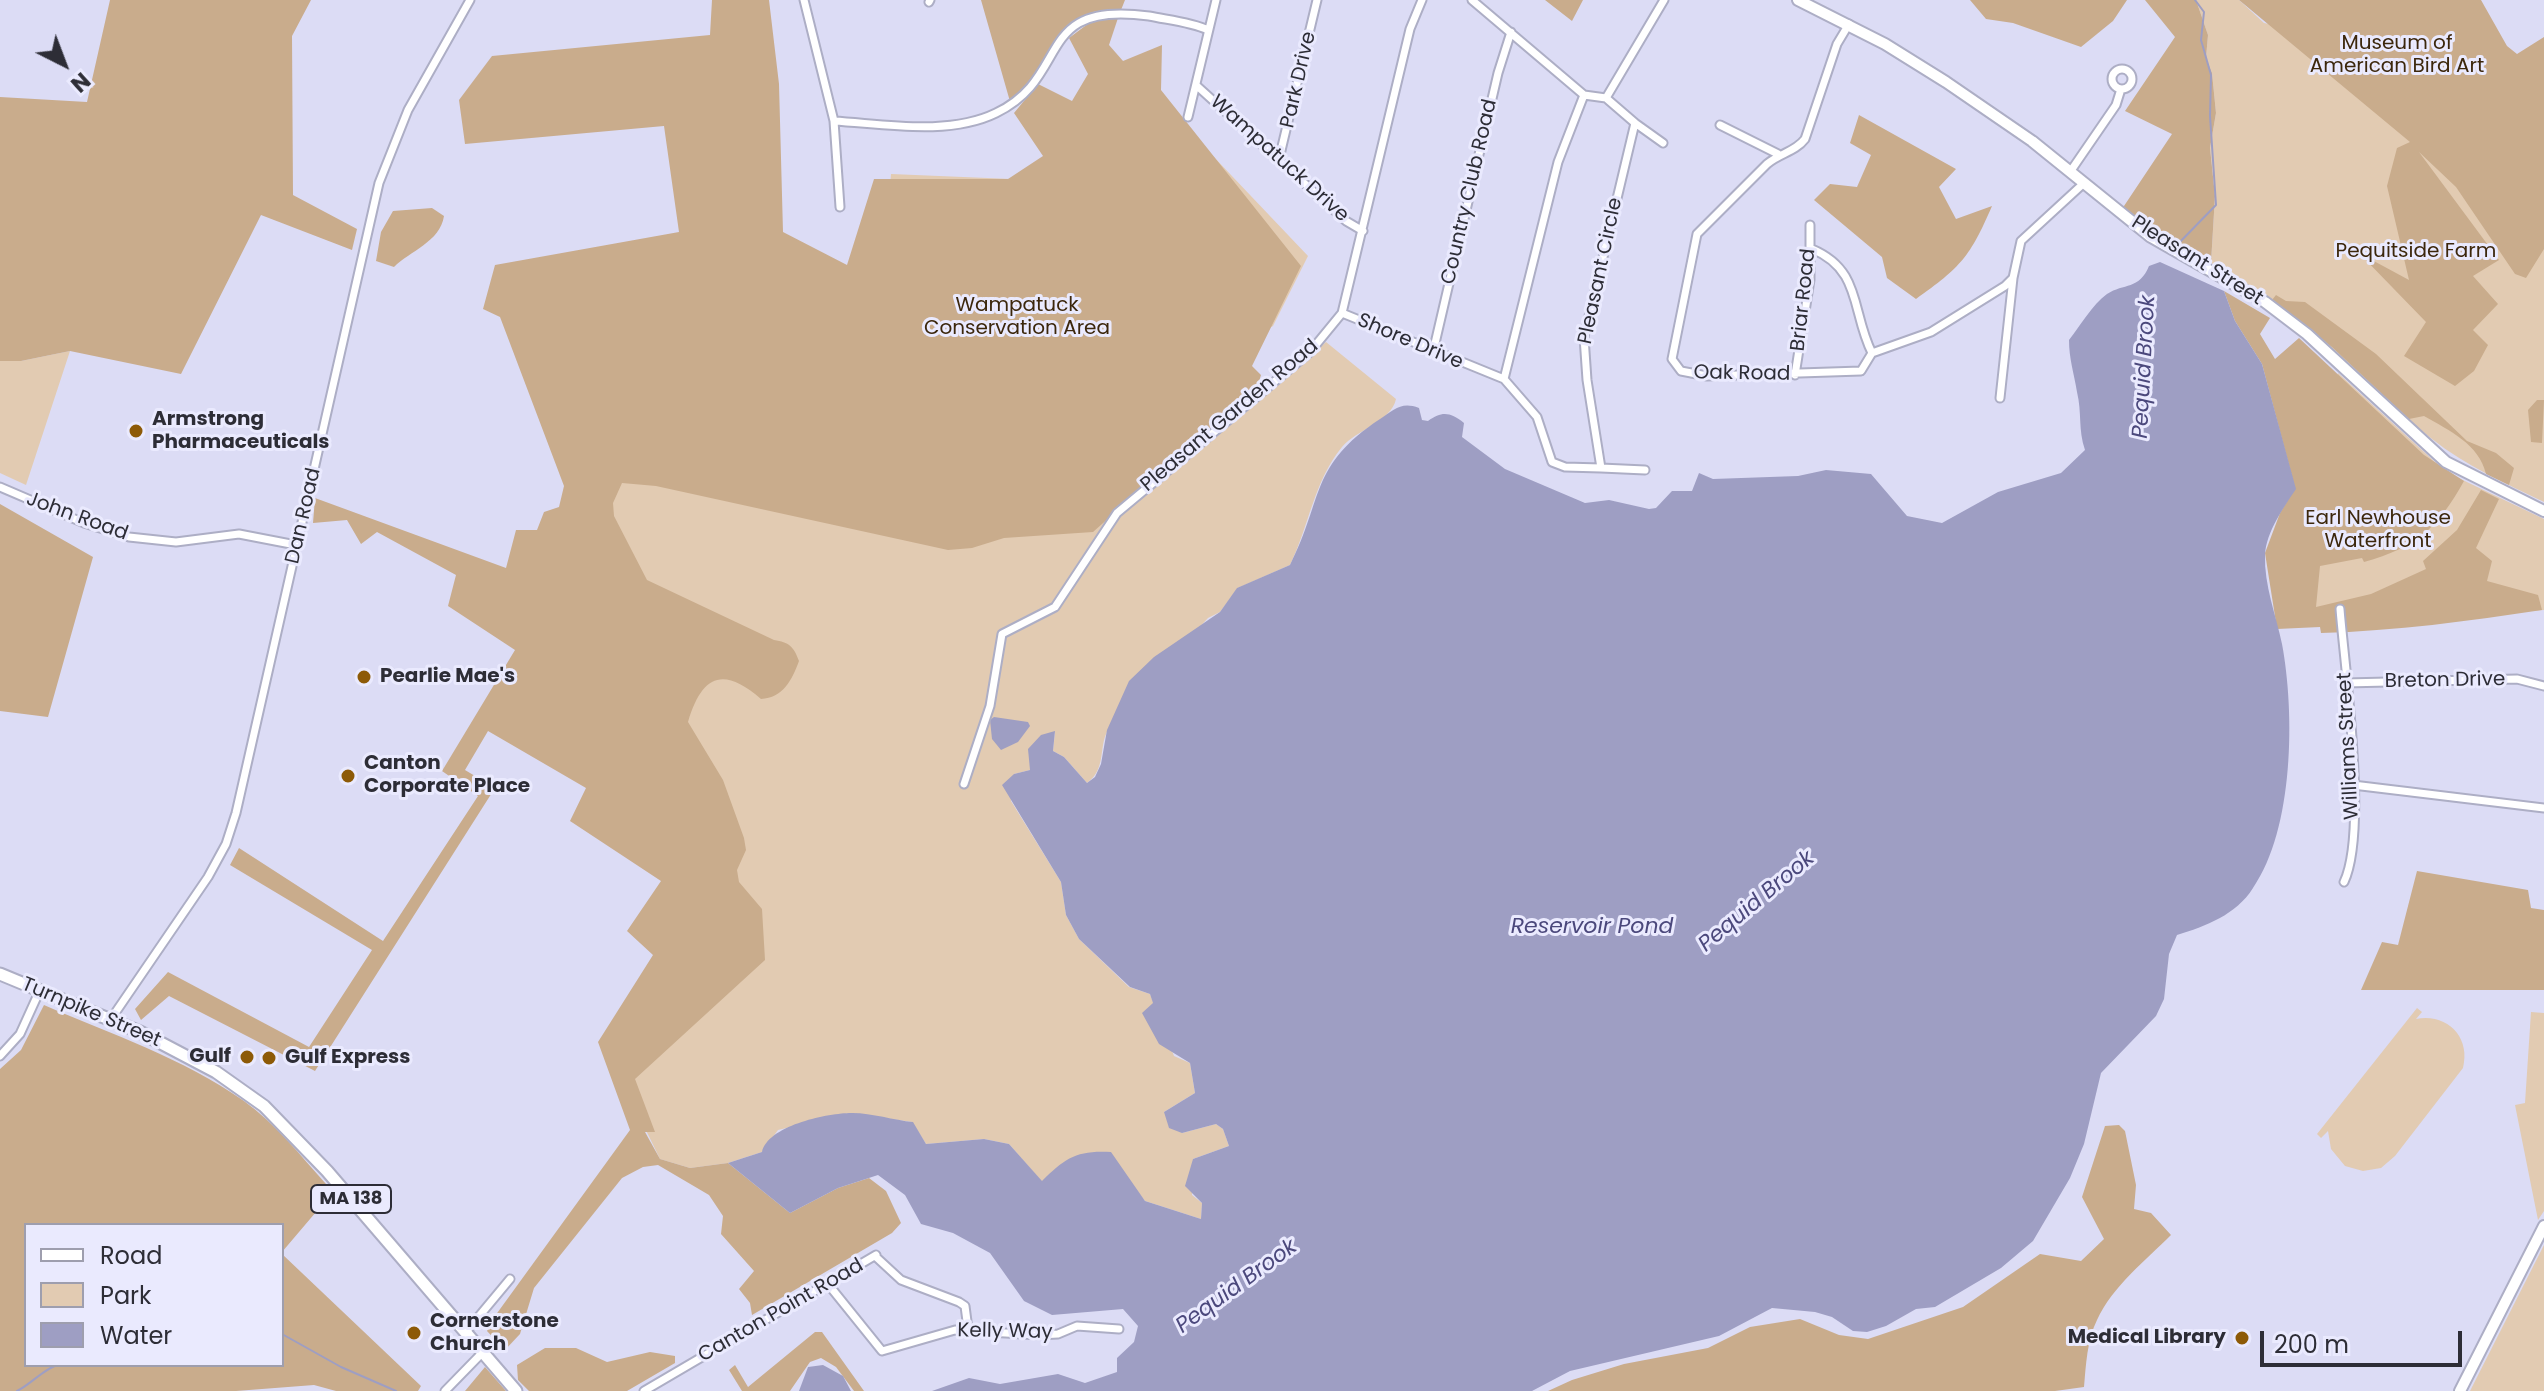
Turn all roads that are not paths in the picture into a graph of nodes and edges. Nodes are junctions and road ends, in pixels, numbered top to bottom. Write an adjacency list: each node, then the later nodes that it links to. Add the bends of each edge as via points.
1 (470, 0): 40 (street, Dan Road, via 408,110 383,171)
2 (804, 0): 17 (street)
3 (1216, 0): 10 (street)
4 (1317, 0): 22 (street, Park Drive)
5 (1422, 0): 27 (street, Pleasant Garden Road, via 1410,29)
6 (1472, 0): 11 (street)
7 (1664, 0): 15 (street)
8 (1798, 0): 9 (main road, Pleasant Street)
9 (1849, 24): 21 (street, Oak Road, via 1837,44 1805,139 1794,151); 23 (main road, Pleasant Street, via 1946,82)
10 (1208, 30): 12 (street); 17 (street, via 1104,9 1069,25 1019,98 981,120 943,125)
11 (1511, 32): 14 (street); 31 (street, Country Club Road)
12 (1197, 86): 16 (street); 22 (street, Wampatuck Drive)
13 (2121, 89): 23 (street, via 2097,136)
14 (1584, 95): 15 (street); 34 (street, via 1558,162)
15 (1606, 98): 18 (street)
16 (1188, 117)
17 (834, 121): 25 (street)
18 (1635, 123): 20 (street); 36 (street, Pleasant Circle, via 1584,337)
19 (1720, 125): 21 (street)
20 (1663, 143)
21 (1778, 154): 33 (street, Oak Road, via 1697,234 1672,359 1681,371 1707,376)
22 (1279, 159): 27 (street, Wampatuck Drive)
23 (2070, 172): 24 (main road, Pleasant Street)
24 (2084, 183): 29 (street, via 2021,241); 39 (main road, Pleasant Street, via 2158,242 2265,302 2307,334 2446,462)
25 (840, 207)
26 (1810, 225): 28 (street, Briar Road)
27 (1363, 231): 30 (street, Pleasant Garden Road)
28 (1812, 249): 32 (street, via 1835,262 1849,280); 33 (street, Briar Road)
29 (2013, 278): 32 (street, Oak Road, via 1931,332); 35 (street)
30 (1342, 313): 31 (street, Shore Drive); 44 (street, Pleasant Garden Road, via 1294,366 1117,513 1055,607 1002,634 990,706)
31 (1433, 352): 34 (street, Shore Drive)
32 (1872, 353): 33 (street, Oak Road, via 1868,364 1852,374)
33 (1795, 375)
34 (1504, 379): 36 (street, via 1537,417 1552,462)
35 (2000, 398)
36 (1601, 468): 37 (street)
37 (1645, 470)
38 (0, 487): 40 (street, John Road, via 129,537 165,543 239,534)
39 (2544, 511)
40 (296, 545): 50 (street, Dan Road, via 226,844)
41 (2340, 609): 42 (street, Williams Street)
42 (2345, 683): 43 (street, Breton Drive, via 2517,679); 45 (street, Williams Street)
43 (2544, 686)
44 (964, 784)
45 (2353, 785): 46 (street); 47 (street, Williams Street, via 2352,860)
46 (2544, 808)
47 (2344, 882)
48 (0, 974): 49 (main road, Turnpike Street / MA 138)
49 (40, 990): 50 (main road, Turnpike Street / MA 138); 51 (street, via 20,1034)
50 (111, 1019): 57 (main road, Turnpike Street / MA 138, via 216,1072 264,1106 327,1171)
51 (0, 1056)
52 (2544, 1226): 62 (main road)
53 (510, 1279): 57 (street)
54 (828, 1284): 55 (street, Kelly Way, via 882,1351 936,1333); 55 (street, Canton Point Road, via 876,1256 901,1280 965,1306); 61 (street, Canton Point Road)
55 (968, 1329): 56 (street, Kelly Way, via 1039,1335 1077,1326)
56 (1119, 1329)
57 (465, 1333): 58 (main road, Turnpike Street / MA 138)
58 (483, 1352): 59 (street); 60 (main road, Turnpike Street / MA 138)
59 (445, 1391)
60 (516, 1391)
61 (644, 1391)
62 (2460, 1391)

